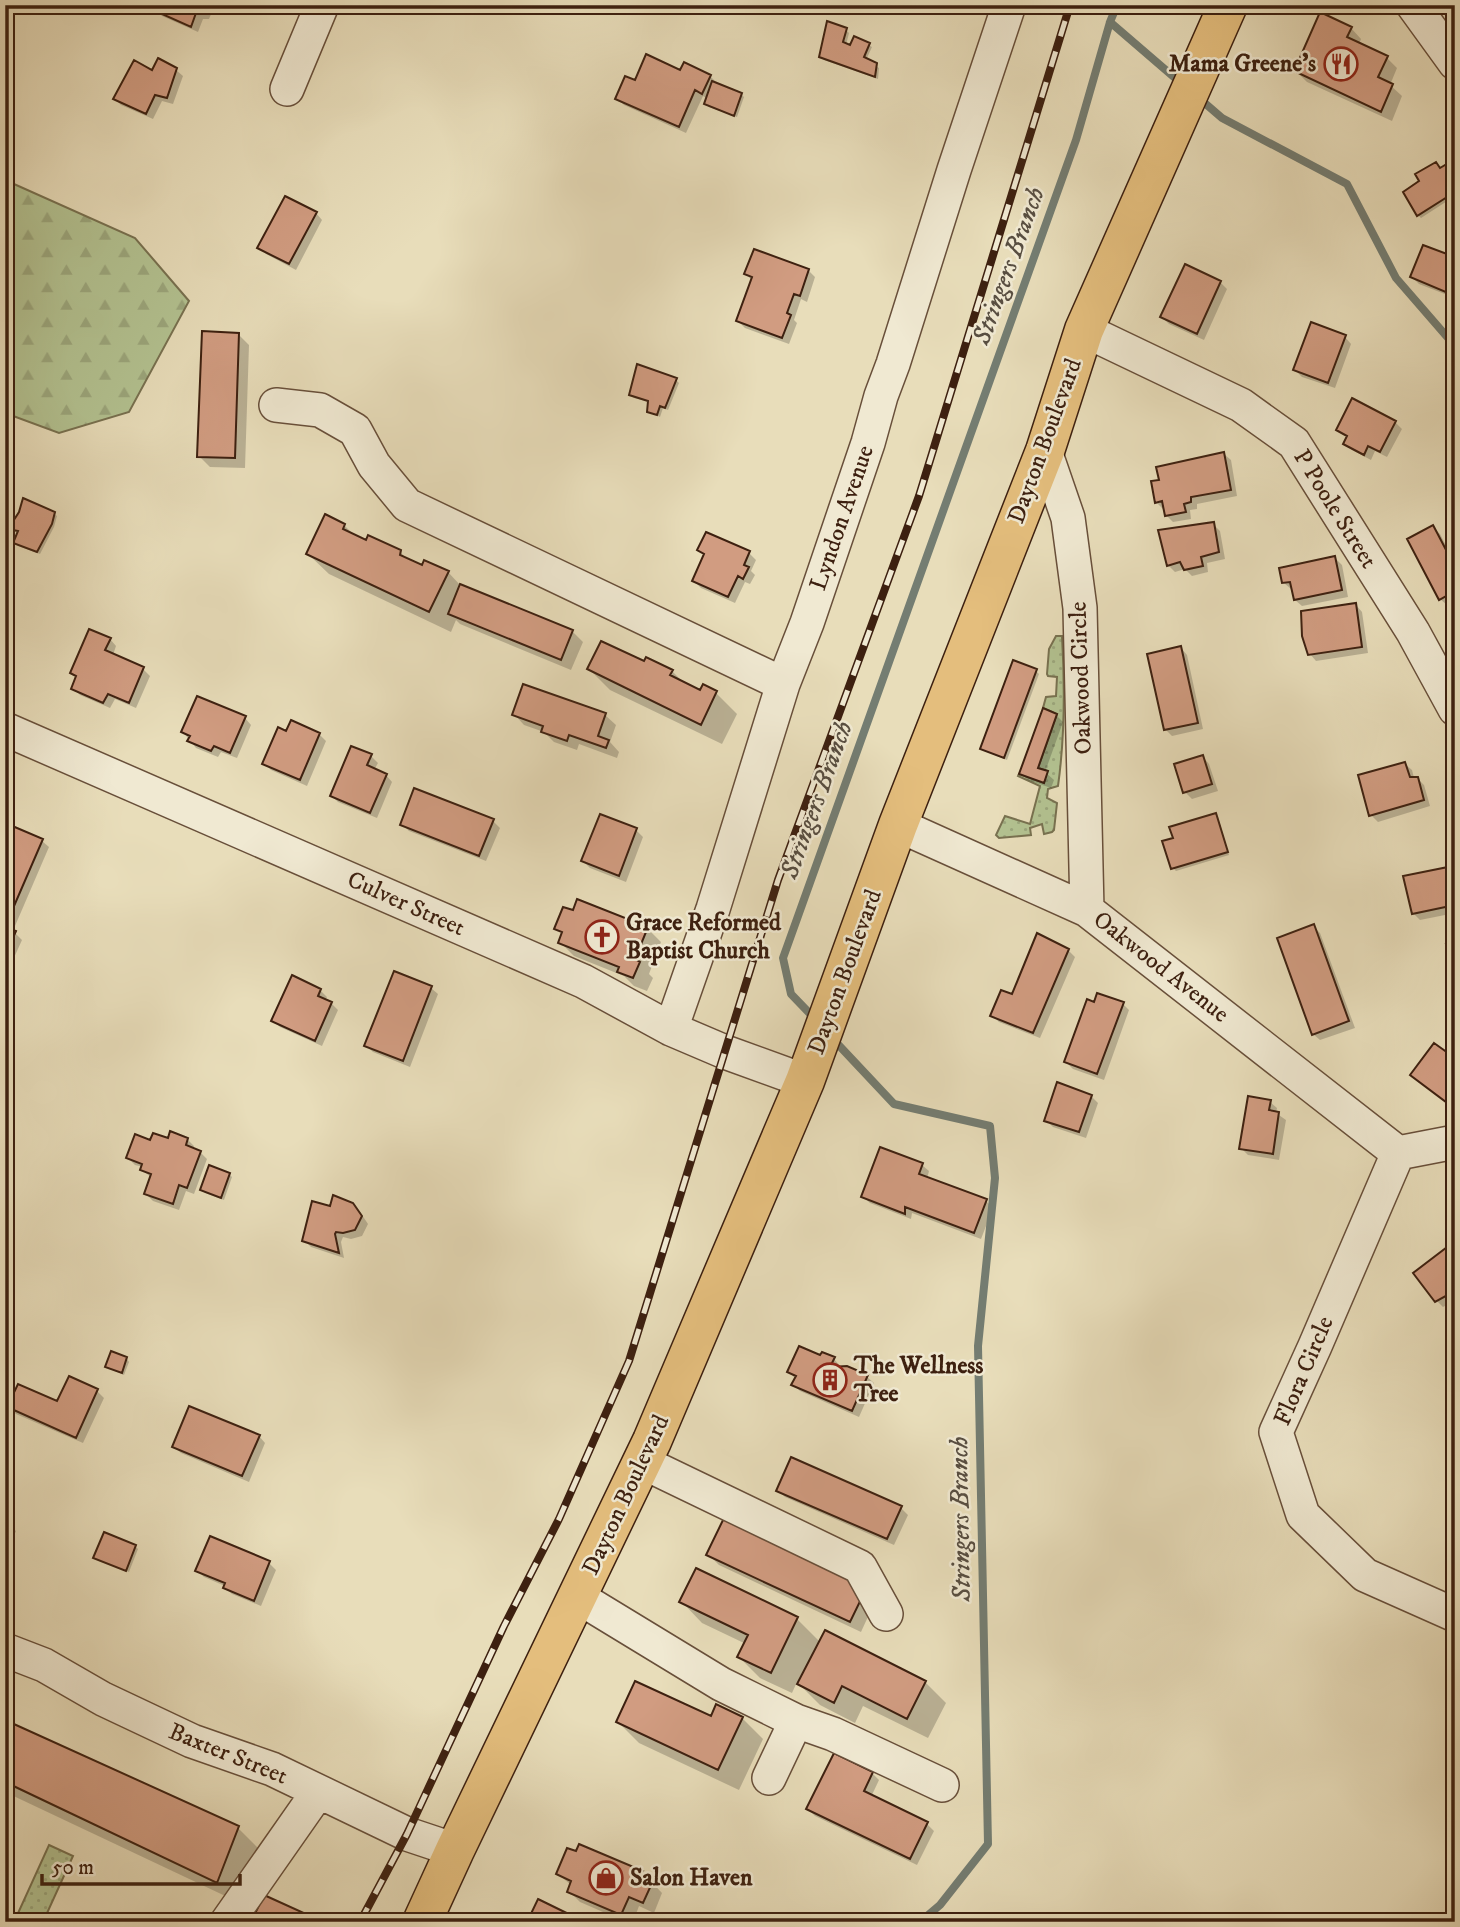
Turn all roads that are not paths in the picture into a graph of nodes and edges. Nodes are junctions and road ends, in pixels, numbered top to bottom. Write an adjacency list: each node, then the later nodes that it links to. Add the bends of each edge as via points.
1 (322, 5): 6 (street)
2 (1009, 5): 10 (street, Lyndon Avenue, via 868,443)
3 (1228, 5): 7 (main road, Dayton Boulevard)
4 (1413, 5): 5 (street)
5 (1455, 63)
6 (287, 89)
7 (1084, 330): 9 (main road, Dayton Boulevard); 11 (street, P Poole Street, via 1241,405 1294,443 1413,632)
8 (276, 405): 10 (street, via 320,410 355,430 374,465 407,505)
9 (1045, 451): 13 (main road, Dayton Boulevard); 14 (street, Oakwood Circle, via 1068,517 1080,608)
10 (783, 684): 15 (street, Lyndon Avenue)
11 (1455, 709)
12 (5, 729): 15 (street, Culver Street, via 583,981)
13 (898, 824): 14 (street, Oakwood Avenue); 16 (main road, Dayton Boulevard)
14 (1087, 910): 18 (street, Oakwood Avenue)
15 (671, 1029): 16 (street, Culver Street)
16 (805, 1081): 19 (main road, Dayton Boulevard)
17 (1455, 1142): 18 (street)
18 (1398, 1153): 22 (street, Flora Circle, via 1276,1432 1303,1515 1365,1575)
19 (642, 1462): 20 (main road, Dayton Boulevard); 21 (street, via 860,1567)
20 (578, 1597): 24 (street, via 721,1684); 28 (main road, Dayton Boulevard)
21 (886, 1614)
22 (1455, 1615)
23 (5, 1650): 27 (street, Baxter Street, via 44,1665 192,1741 272,1769)
24 (796, 1721): 25 (street); 26 (street)
25 (769, 1778)
26 (942, 1785)
27 (318, 1792): 28 (street, Baxter Street, via 407,1835); 30 (street)
28 (455, 1850): 29 (main road, Dayton Boulevard)
29 (423, 1921)
30 (227, 1922)

